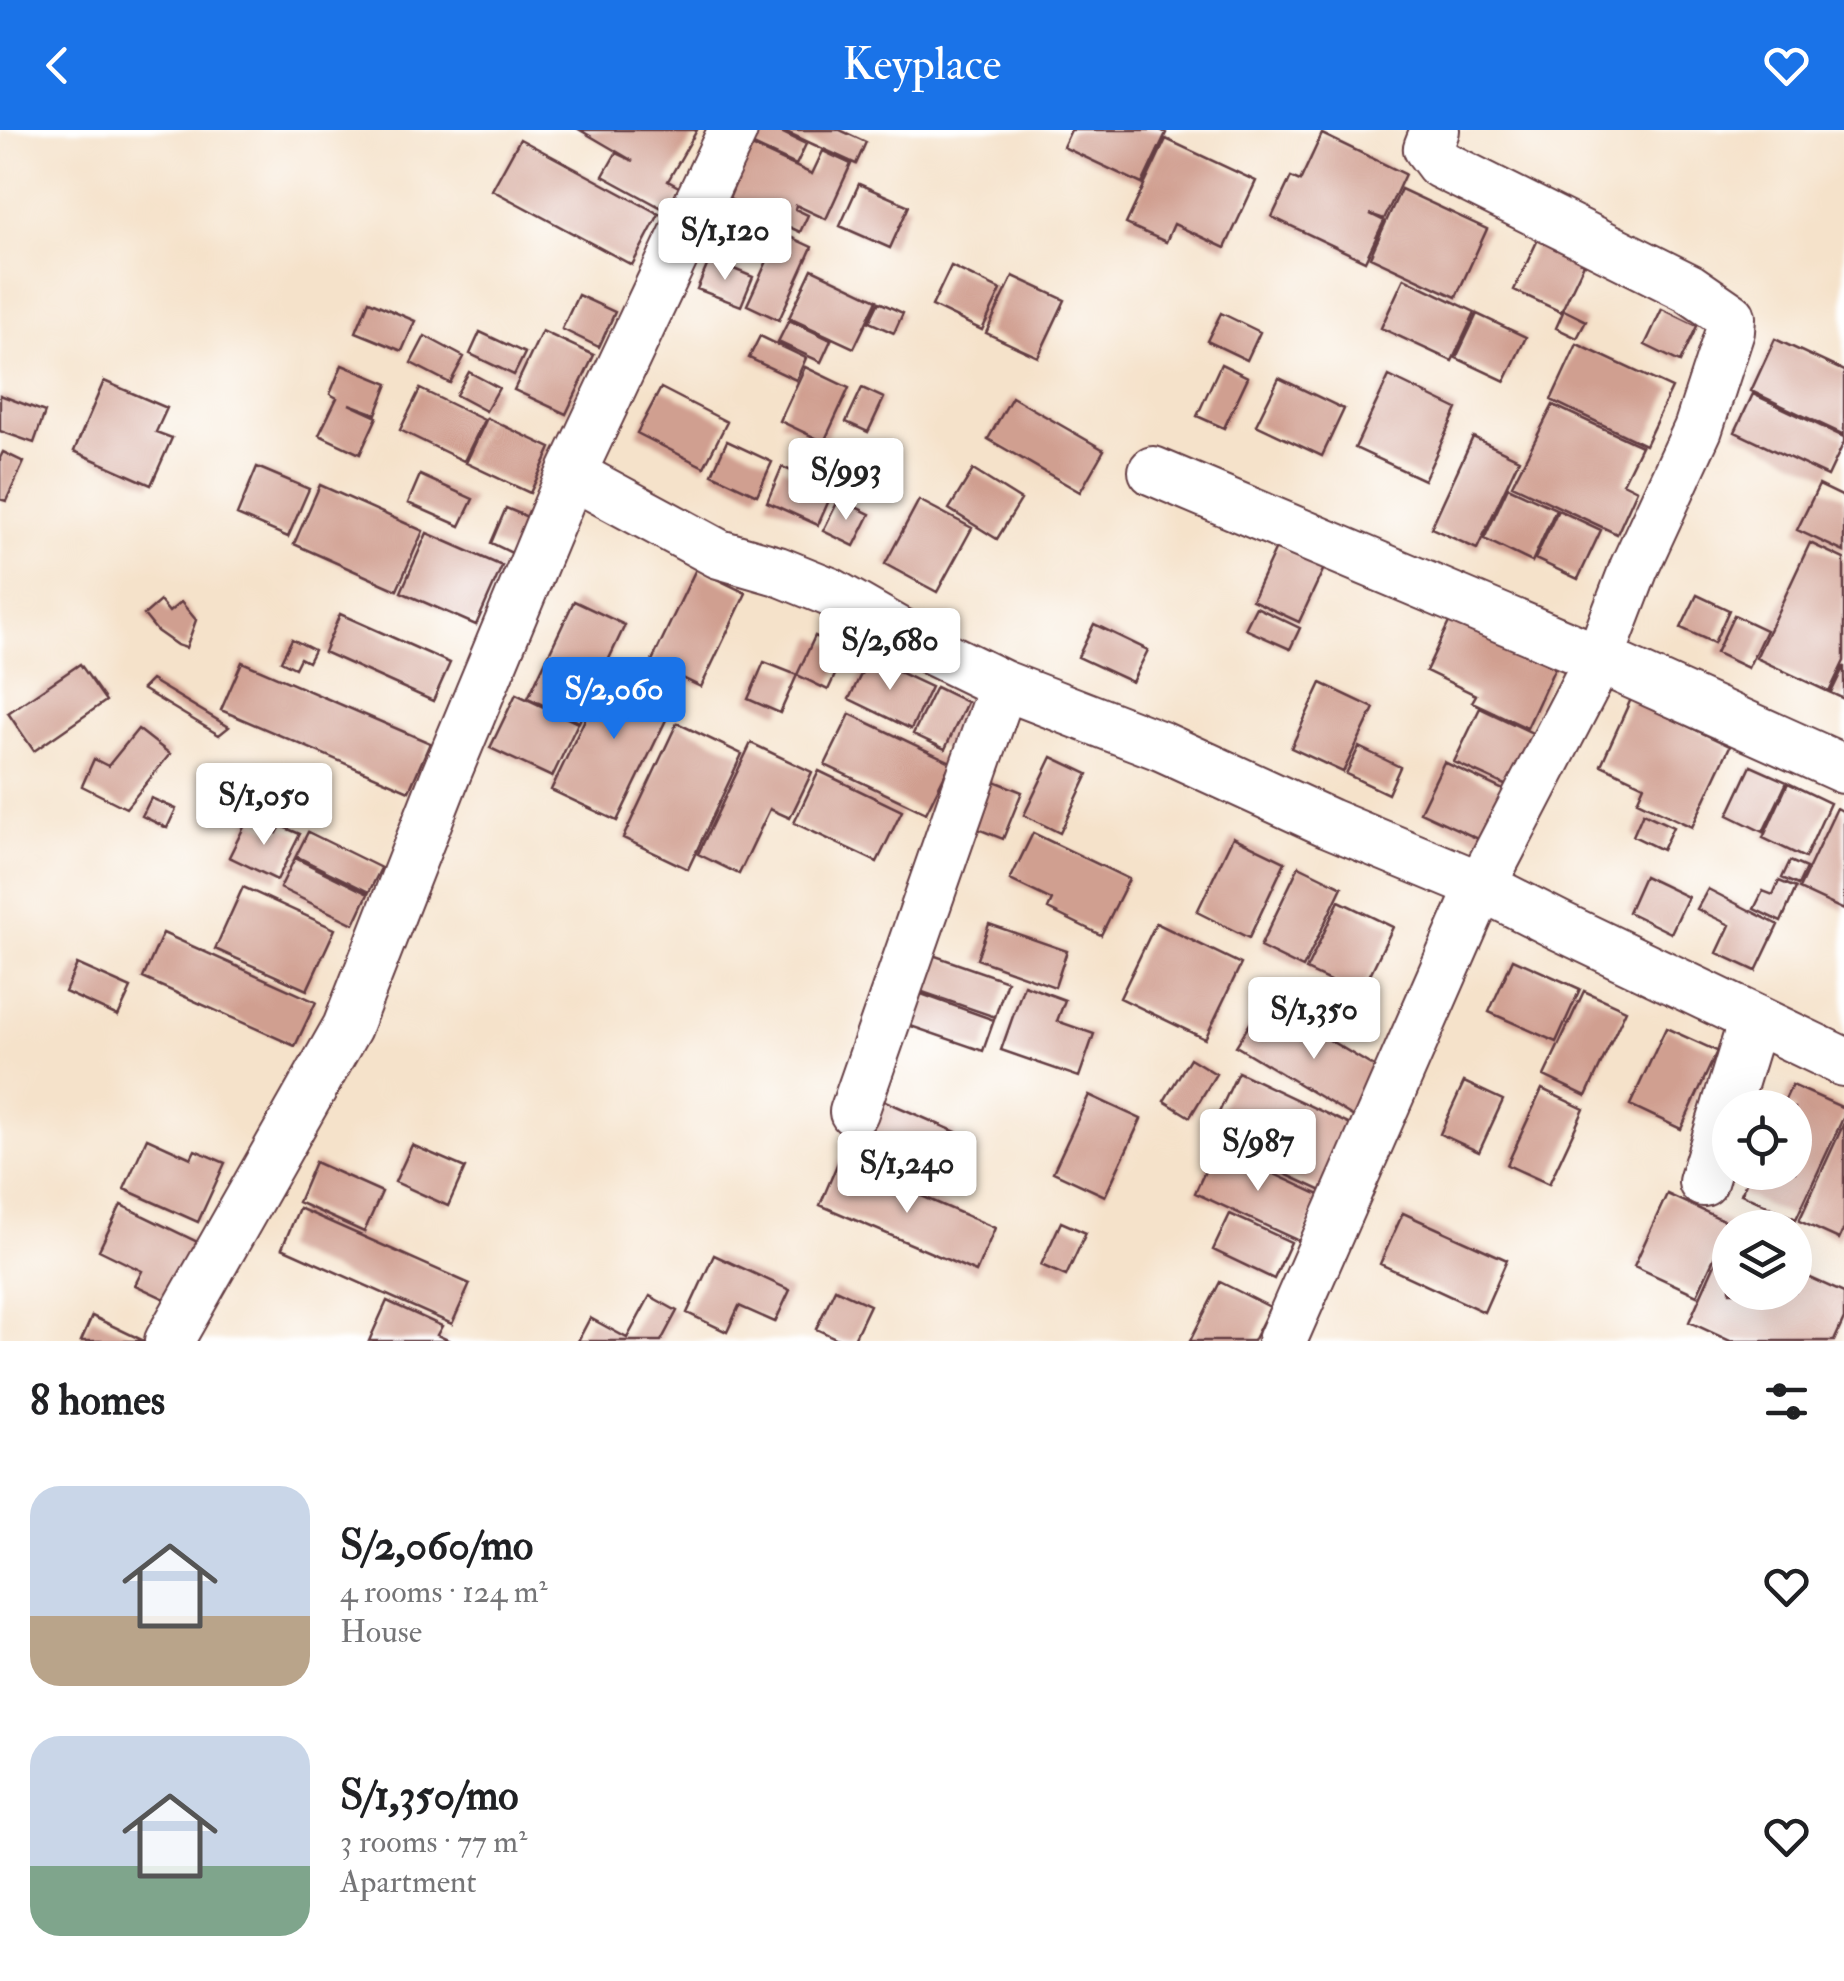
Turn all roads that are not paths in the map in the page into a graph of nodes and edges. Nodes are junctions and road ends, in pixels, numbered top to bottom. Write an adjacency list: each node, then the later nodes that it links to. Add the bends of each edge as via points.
1 (733, 130): 4 (street)
2 (1435, 130): 5 (street, via 1428,148 1440,164 1688,288 1730,317 1698,429)
3 (1153, 472): 5 (street)
4 (571, 474): 6 (street, via 719,554 830,592); 13 (street, via 347,1027)
5 (1599, 659): 7 (street); 8 (street)
6 (1004, 684): 8 (street); 11 (street)
7 (1844, 769)
8 (1482, 886): 9 (street); 14 (street)
9 (1754, 1020): 10 (street); 12 (street)
10 (1844, 1062)
11 (854, 1112)
12 (1702, 1182)
13 (169, 1341)
14 (1282, 1341)

